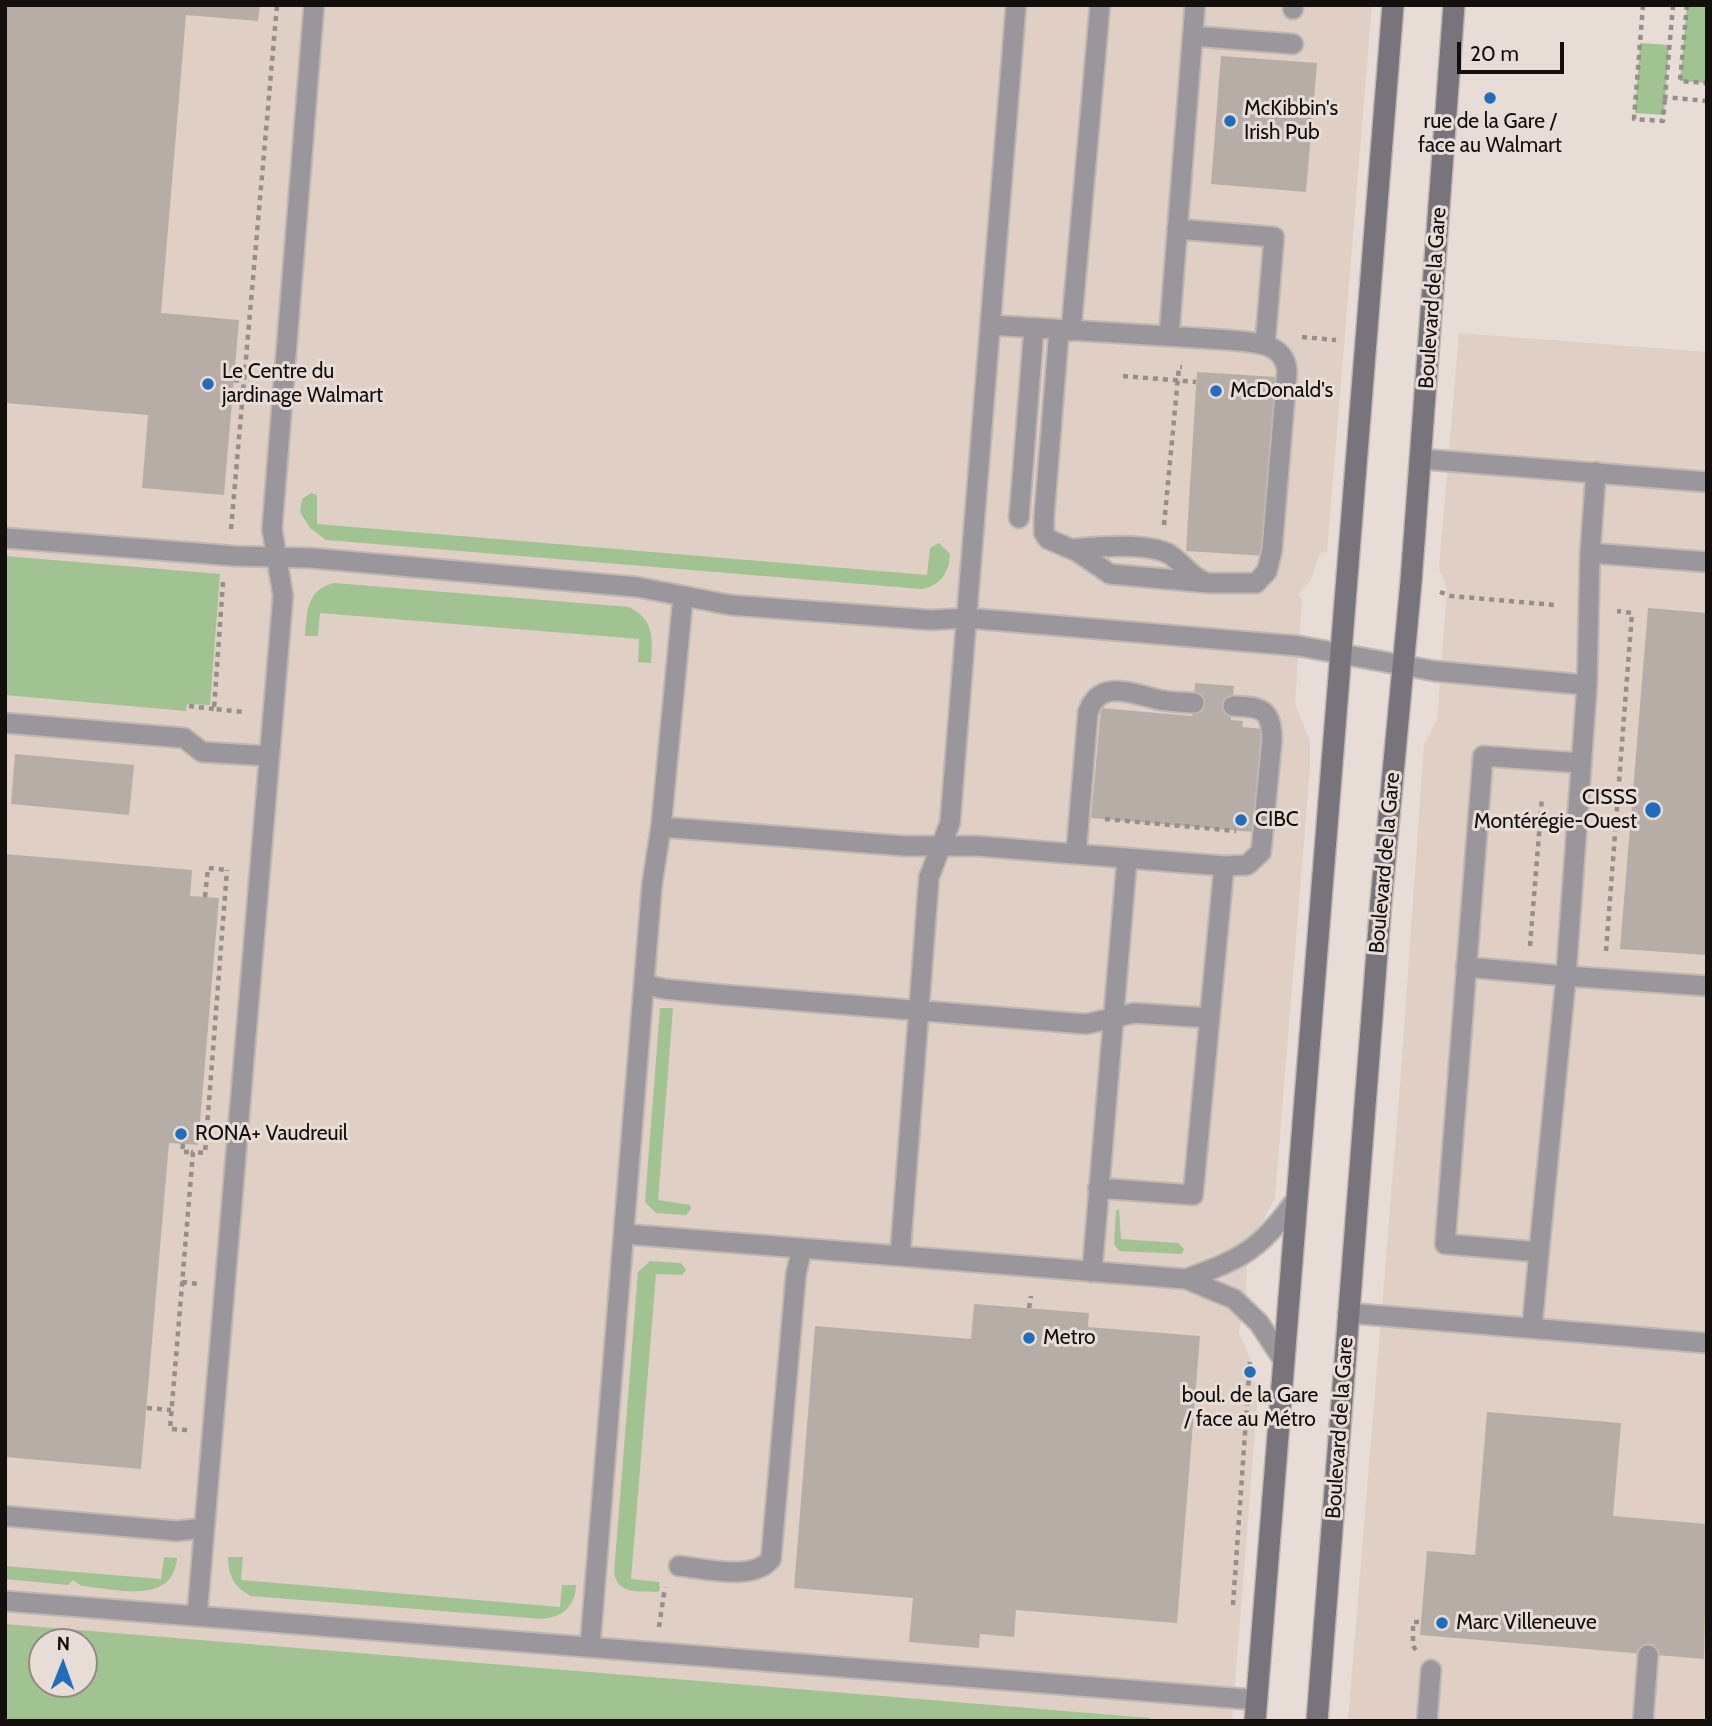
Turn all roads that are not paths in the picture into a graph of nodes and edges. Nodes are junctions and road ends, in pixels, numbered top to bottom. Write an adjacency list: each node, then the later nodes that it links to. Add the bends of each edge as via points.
1 (314, 5): 22 (lane, via 272,529)
2 (1016, 5): 10 (lane)
3 (1100, 5): 12 (lane)
4 (1195, 5): 7 (lane)
5 (1392, 5): 27 (main road)
6 (1454, 5): 15 (main road, Boulevard de la Gare)
7 (1193, 36): 8 (lane); 9 (lane)
8 (1293, 44)
9 (1177, 229): 13 (lane); 14 (lane, via 1274,237)
10 (990, 325): 11 (lane); 26 (lane)
11 (1034, 328): 12 (lane); 18 (lane)
12 (1065, 331): 13 (lane); 20 (lane, via 1044,533 1052,543)
13 (1169, 336): 14 (lane)
14 (1265, 345): 24 (lane, via 1283,355 1287,371 1270,561 1256,583)
15 (1420, 459): 16 (lane); 28 (main road, Boulevard de la Gare)
16 (1595, 472): 17 (lane); 21 (lane)
17 (1707, 482)
18 (1019, 518)
19 (5, 538): 22 (lane)
20 (1071, 549): 24 (lane, via 1110,574); 24 (lane, via 1167,553 1192,576)
21 (1590, 553): 23 (lane); 29 (lane)
22 (276, 557): 25 (lane, via 637,587); 33 (lane, via 283,596)
23 (1707, 562)
24 (1209, 583)
25 (683, 597): 26 (lane, via 730,605 931,620); 35 (lane)
26 (967, 618): 27 (lane); 36 (lane, via 950,823)
27 (1339, 653): 28 (lane); 48 (main road)
28 (1402, 666): 29 (lane); 55 (main road, Boulevard de la Gare)
29 (1587, 685): 34 (lane)
30 (1194, 703): 37 (lane, via 1112,690 1092,701)
31 (1233, 706): 39 (lane, via 1266,713 1272,739 1261,852 1247,864)
32 (5, 723): 33 (lane, via 184,738 202,752)
33 (269, 756): 60 (lane)
34 (1581, 763): 40 (lane, via 1483,755); 41 (lane)
35 (661, 827): 36 (lane); 42 (lane)
36 (941, 846): 37 (lane); 44 (lane, via 929,877)
37 (1076, 854): 38 (lane)
38 (1127, 858): 39 (lane); 45 (lane)
39 (1224, 866): 46 (lane)
40 (1466, 967): 41 (lane); 51 (lane, via 1445,1244)
41 (1566, 976): 43 (lane); 51 (lane)
42 (644, 984): 44 (lane, via 689,992); 49 (lane)
43 (1707, 986)
44 (919, 1011): 45 (lane, via 1086,1024); 52 (lane)
45 (1113, 1018): 46 (lane, via 1134,1013); 47 (lane)
46 (1210, 1018): 47 (lane, via 1193,1195)
47 (1098, 1188): 53 (lane)
48 (1295, 1201): 54 (lane, via 1247,1255); 58 (main road)
49 (624, 1234): 50 (lane); 64 (lane)
50 (802, 1248): 52 (lane); 61 (lane, via 771,1559 757,1570 746,1571)
51 (1539, 1252): 56 (lane)
52 (900, 1256): 53 (lane)
53 (1092, 1272): 54 (lane)
54 (1186, 1279): 58 (lane, via 1234,1299 1259,1323)
55 (1348, 1313): 56 (lane); 68 (main road, Boulevard de la Gare)
56 (1532, 1328): 57 (lane)
57 (1707, 1343)
58 (1283, 1362): 67 (main road)
59 (5, 1517): 60 (lane, via 177,1531)
60 (204, 1528): 63 (lane)
61 (679, 1566)
62 (5, 1601): 63 (lane)
63 (197, 1616): 64 (lane)
64 (590, 1646): 67 (lane)
65 (1648, 1655): 70 (lane)
66 (1431, 1670): 69 (lane)
67 (1256, 1711)
68 (1317, 1721)
69 (1427, 1721)
70 (1643, 1721)

